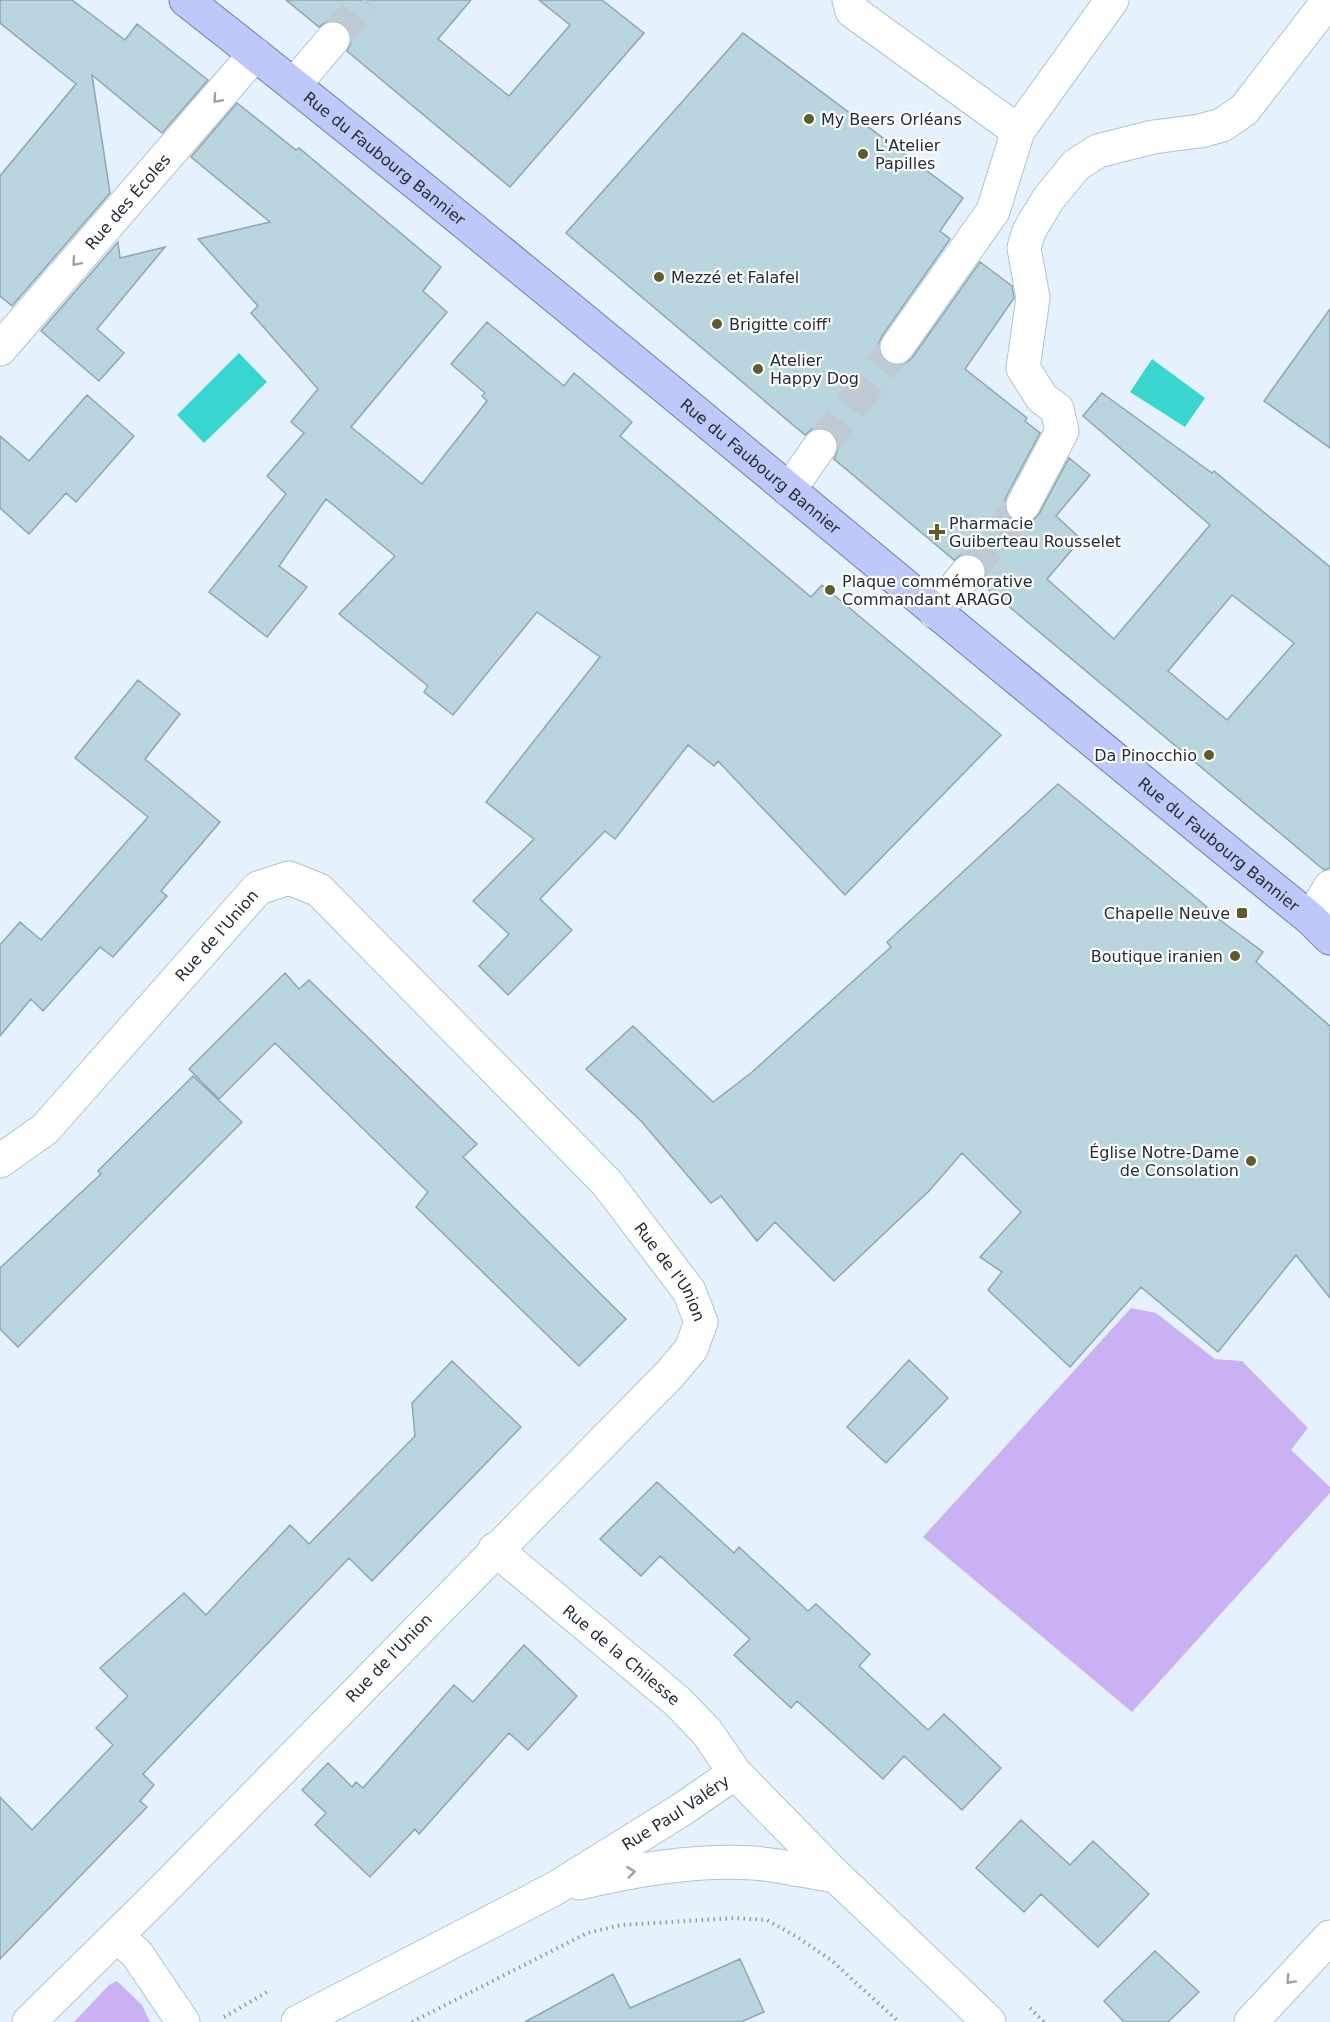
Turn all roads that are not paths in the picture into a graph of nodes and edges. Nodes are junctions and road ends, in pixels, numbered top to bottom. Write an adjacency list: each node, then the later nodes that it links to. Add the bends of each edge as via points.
1 (186, 0): 6 (main road, Rue du Faubourg Bannier)
2 (849, 0): 8 (street, via 852,11)
3 (1112, 0): 8 (street)
4 (1329, 0): 13 (street, via 1244,110 1222,125 1098,151 1076,165 1029,231 1024,248 1033,297 1023,368 1042,398 1058,409 1062,431)
5 (333, 39): 7 (street)
6 (255, 54): 7 (main road, Rue du Faubourg Bannier); 10 (street, Rue des Écoles, one-way to 10)
7 (294, 85): 12 (main road, Rue du Faubourg Bannier)
8 (1018, 131): 9 (street, via 993,211)
9 (897, 347)
10 (0, 349)
11 (820, 446): 12 (street)
12 (789, 490): 15 (main road, Rue du Faubourg Bannier)
13 (1023, 505)
14 (968, 572): 15 (street)
15 (935, 612): 17 (main road, Rue du Faubourg Bannier)
16 (1330, 887): 17 (street)
17 (1320, 928)
18 (0, 1161): 19 (street, Rue de l'Union, via 45,1129 258,888 290,878 319,890 607,1183 689,1291 701,1322 691,1349 670,1374)
19 (495, 1549): 20 (street, Rue de la Chilesse, via 677,1701 707,1732); 23 (street, Rue de l'Union)
20 (735, 1773): 21 (street, Rue Paul Valéry); 22 (street, Rue Paul Valéry)
21 (836, 1876): 22 (street, Rue Paul Valéry, one-way to 21, via 621,1874 690,1865 753,1863); 28 (street, Rue Paul Valéry)
22 (554, 1889): 27 (street, Rue Paul Valéry)
23 (117, 1936): 25 (street, Rue de l'Union); 26 (street, via 137,1954)
24 (1330, 1937): 29 (street, one-way to 29)
25 (29, 2022)
26 (183, 2022)
27 (297, 2022)
28 (989, 2022)
29 (1251, 2022)

